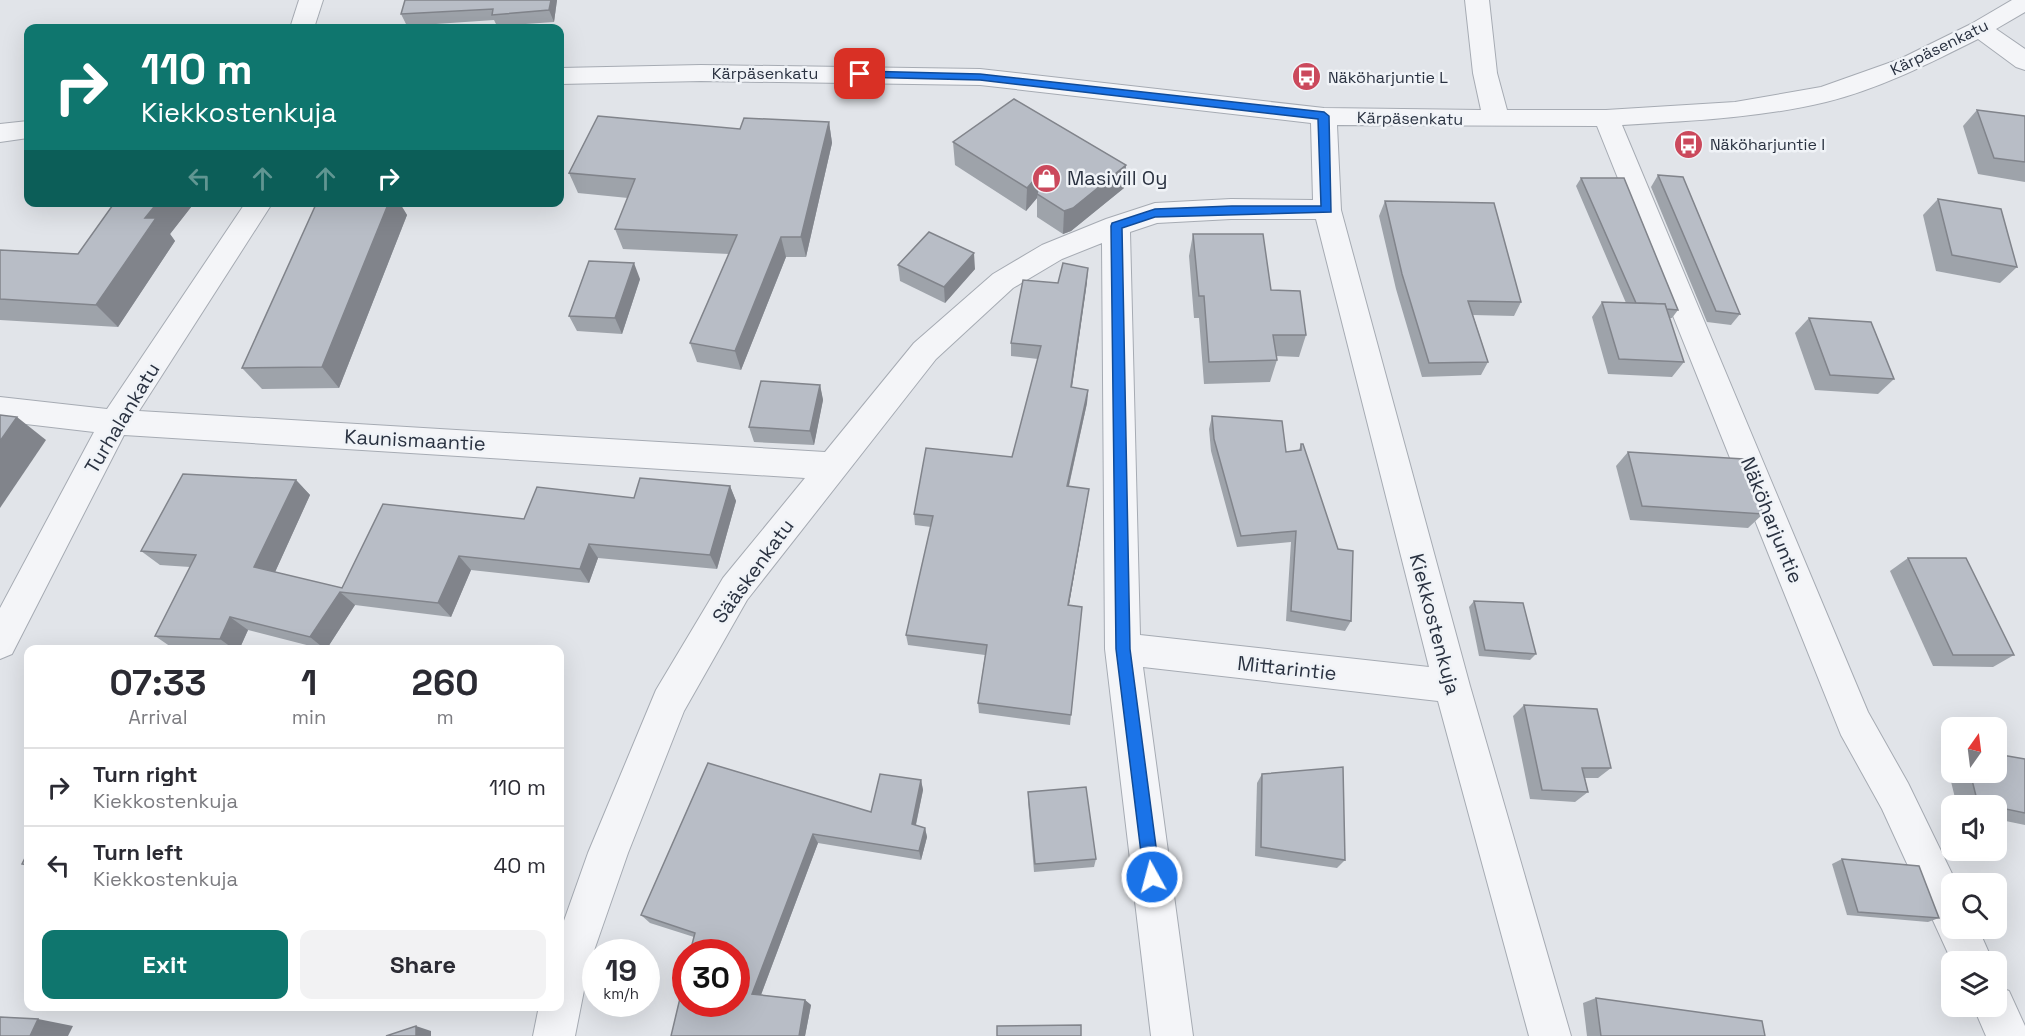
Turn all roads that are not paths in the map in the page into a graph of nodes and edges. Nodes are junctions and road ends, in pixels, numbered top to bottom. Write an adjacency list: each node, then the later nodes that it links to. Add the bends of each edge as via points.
1 (311, 0): 4 (street)
2 (1477, 0): 10 (street, via 1485,73)
3 (2025, 2): 5 (street, Kärpäsenkatu)
4 (303, 24)
5 (1979, 29): 6 (street); 9 (street, Kärpäsenkatu, via 1909,64 1825,94 1735,110)
6 (2025, 62)
7 (564, 76): 8 (street, Kärpäsenkatu, via 701,73 980,77)
8 (1324, 116): 10 (street, Kärpäsenkatu); 14 (street, Kiekkostenkuja)
9 (1606, 118): 10 (street, Kärpäsenkatu); 22 (street, Näköharjuntie, via 1854,723 1895,796)
10 (1496, 119)
11 (24, 130): 12 (street)
12 (0, 133)
13 (257, 207): 17 (street, Turhalankatu)
14 (1327, 210): 15 (street, via 1155,213); 21 (street, Kiekkostenkuja)
15 (1116, 226): 18 (street, Sääskenkatu, via 1052,252 1003,281 925,351); 20 (street)
16 (0, 409): 17 (street, Kaunismaantie)
17 (115, 422): 18 (street, Kaunismaantie); 19 (street, Turhalankatu)
18 (831, 466): 23 (street, Sääskenkatu, via 735,589 669,702 608,853)
19 (0, 643)
20 (1123, 649): 21 (street, Mittarintie); 27 (street)
21 (1452, 686): 28 (street, Kiekkostenkuja)
22 (1941, 893)
23 (564, 985)
24 (559, 1011): 26 (street, Sääskenkatu)
25 (1999, 1017): 29 (street)
26 (554, 1036)
27 (1172, 1036)
28 (1550, 1036)
29 (2008, 1036)

